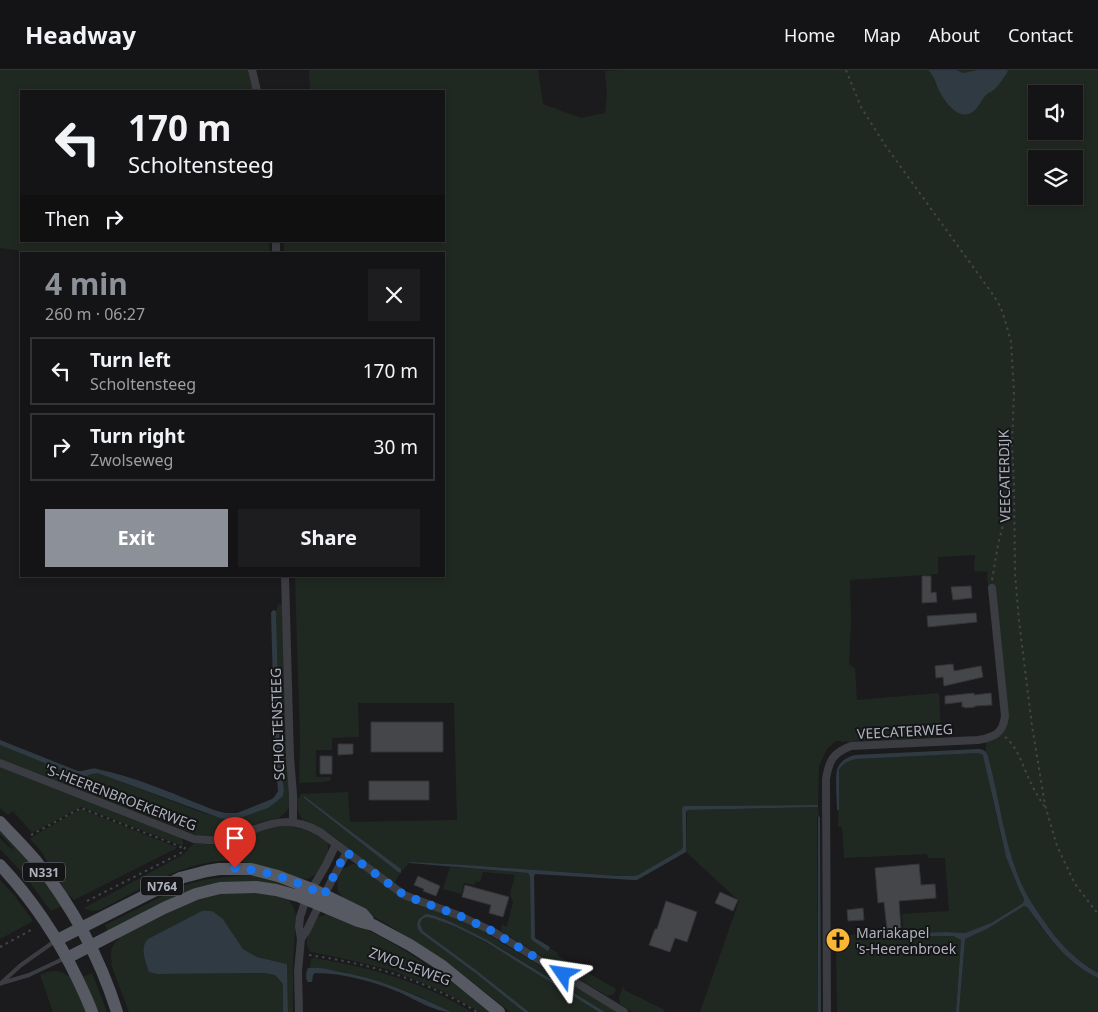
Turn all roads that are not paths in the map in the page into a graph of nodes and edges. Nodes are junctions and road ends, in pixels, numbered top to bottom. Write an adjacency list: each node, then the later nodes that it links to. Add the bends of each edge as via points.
1 (252, 70): 2 (street)
2 (257, 90)
3 (285, 577): 7 (street, SCHOLTENSTEEG)
4 (992, 588): 23 (street, VEECATERWEG, via 1005,716 999,732 978,740 851,746 842,749 831,760 826,779)
5 (0, 763): 7 (street, 'S-HEERENBROEKERWEG, via 190,838 226,840 262,826)
6 (0, 822): 12 (main road, N331, via 36,861)
7 (293, 822): 8 (street, via 314,828)
8 (336, 844): 9 (street); 11 (street)
9 (346, 852): 11 (street); 22 (street, via 404,895 492,931)
10 (0, 865): 14 (main road, N331)
11 (315, 897): 12 (main road, ZWOLSEWEG / N764, via 278,876 251,869 207,870 180,878); 13 (street, via 307,930); 13 (street, via 300,917); 15 (main road, ZWOLSEWEG / N764, via 256,887 214,889 173,904); 21 (main road, ZWOLSEWEG / N764, via 363,914 373,925 441,965)
12 (80, 927): 14 (main road, ZWOLSEWEG); 15 (main road, N331)
13 (301, 939): 20 (street)
14 (57, 940): 16 (main road, N331); 17 (lane)
15 (90, 946): 16 (main road, ZWOLSEWEG); 19 (main road, N331)
16 (67, 958): 17 (lane); 18 (main road, N331)
17 (0, 984)
18 (92, 1012)
19 (117, 1012)
20 (299, 1012)
21 (499, 1012)
22 (624, 1012)
23 (827, 1012)

